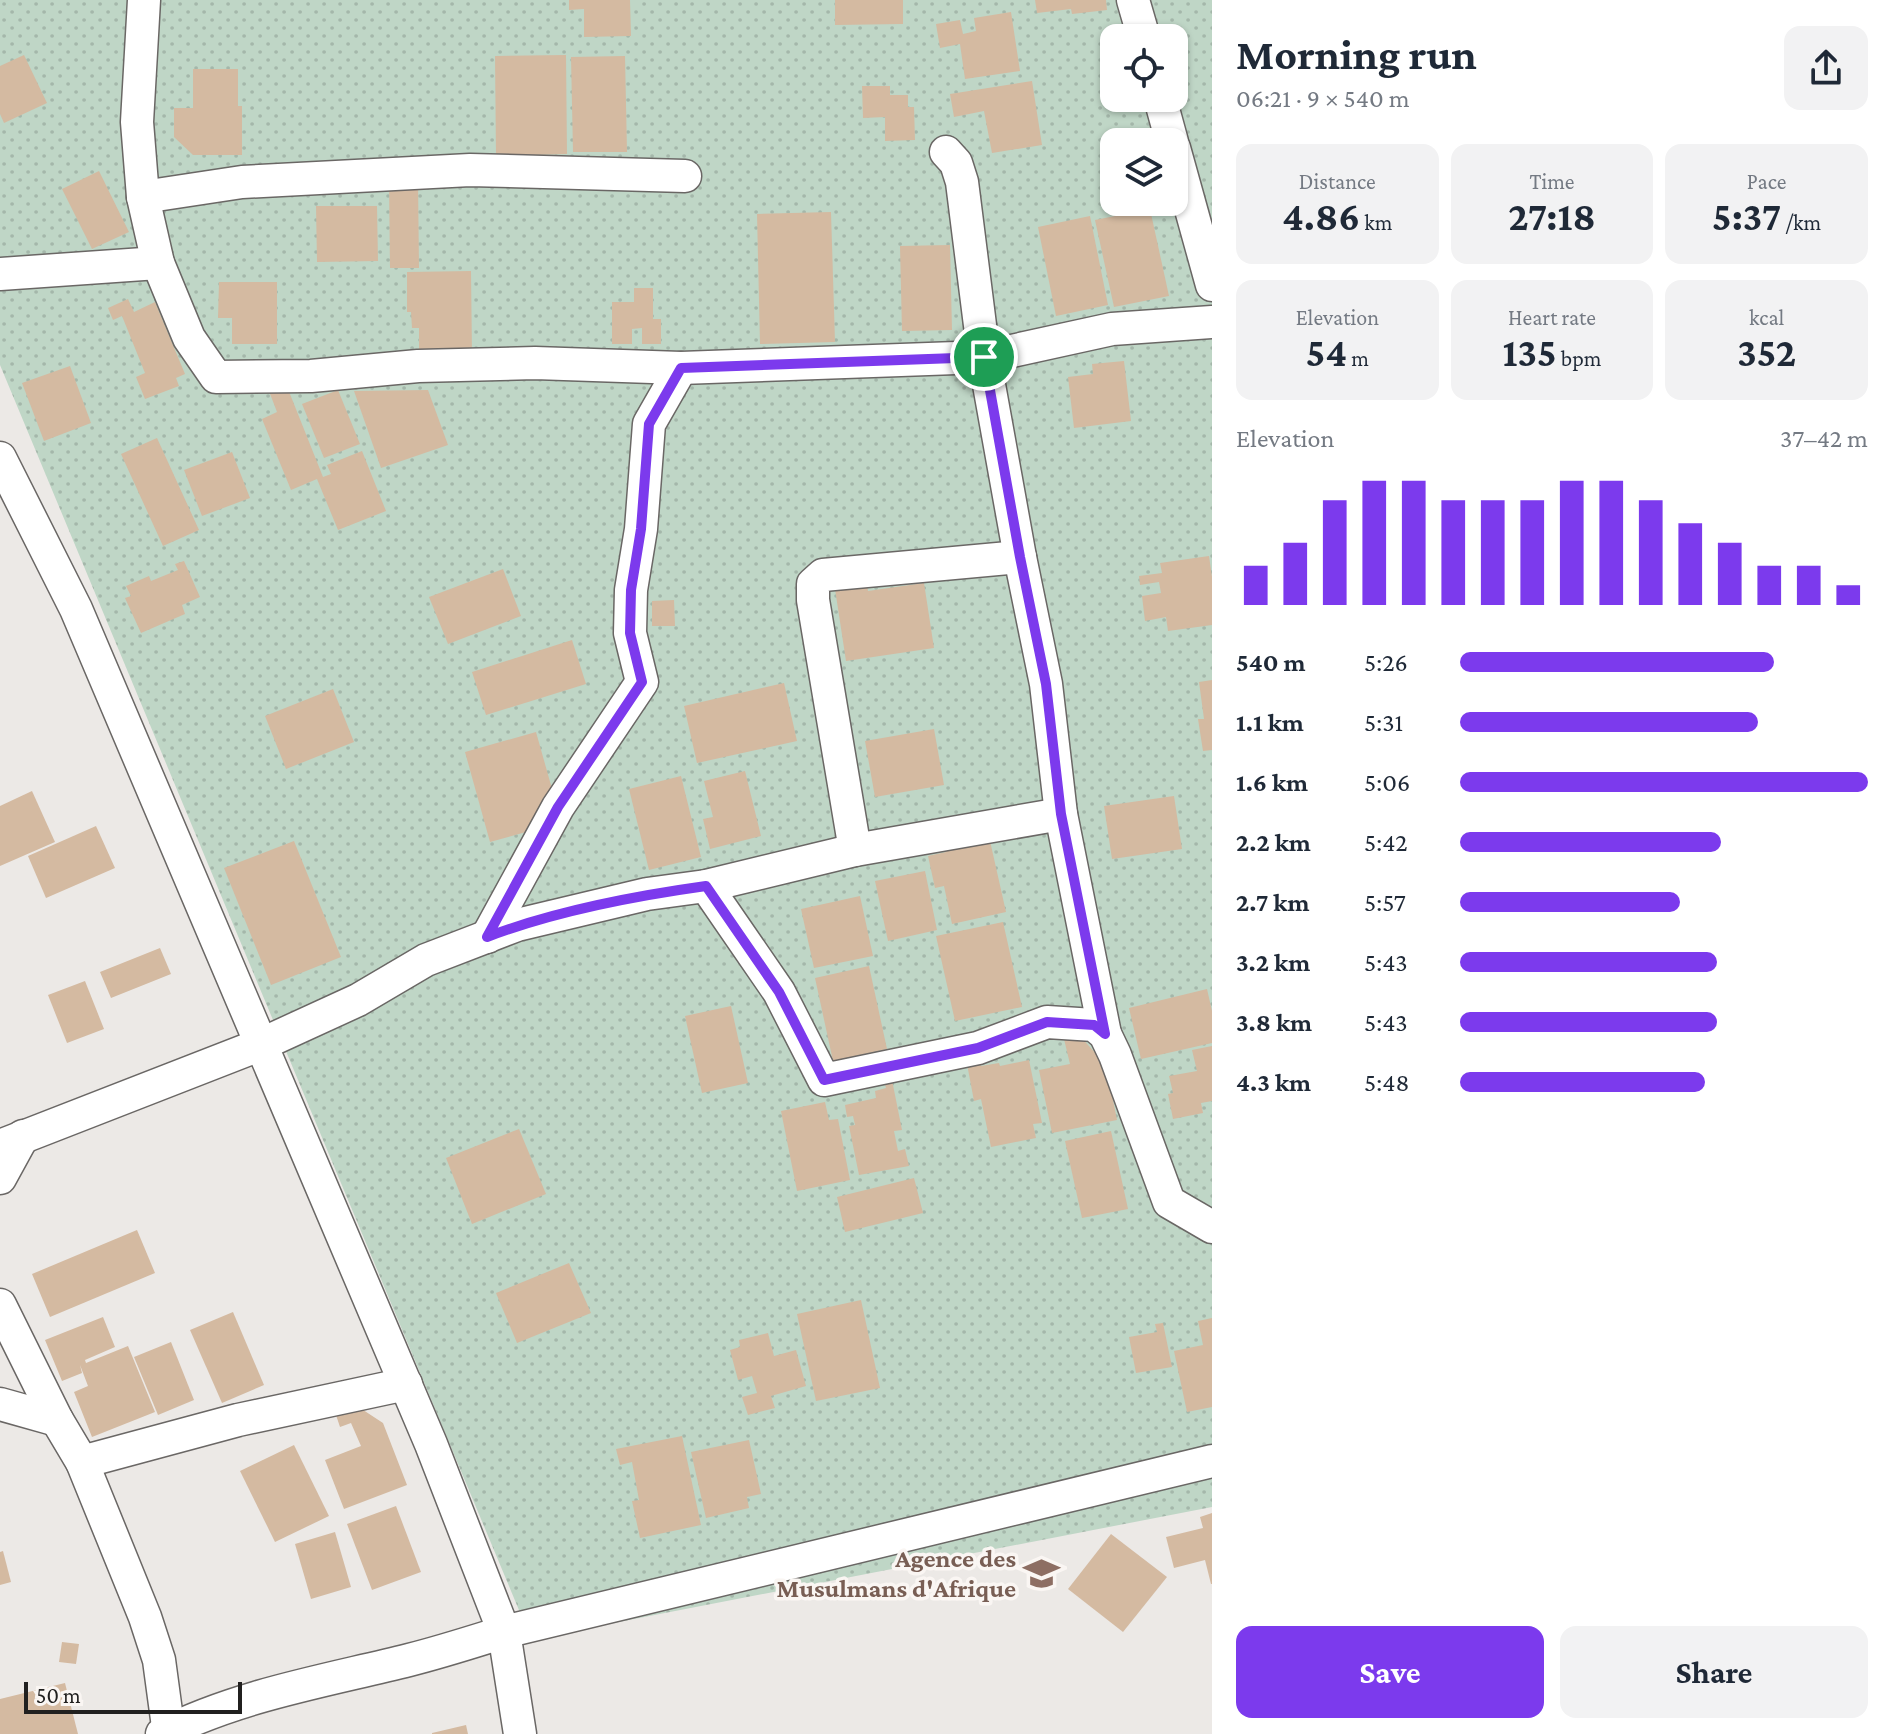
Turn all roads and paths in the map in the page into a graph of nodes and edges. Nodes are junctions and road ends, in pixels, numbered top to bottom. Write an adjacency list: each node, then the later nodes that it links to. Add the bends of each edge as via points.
1 (144, 0): 6 (street, via 137,122)
2 (1133, 0): 3 (street)
3 (1140, 24)
4 (946, 152): 12 (street, via 962,182)
5 (685, 176): 6 (street, via 470,170 242,182)
6 (143, 197): 8 (street)
7 (1188, 198): 10 (street)
8 (158, 263): 9 (street); 13 (street, via 189,338 216,377 535,363)
9 (0, 274)
10 (1212, 285)
11 (1212, 322): 12 (street, via 1112,329)
12 (984, 357): 13 (street); 15 (street)
13 (681, 368): 19 (street, via 649,424 631,590 630,633 642,682 558,807)
14 (0, 458): 21 (street, via 76,609)
15 (1020, 557): 16 (street, via 1046,684); 17 (street, via 823,575 813,584)
16 (1061, 814): 17 (street); 20 (street)
17 (855, 850): 18 (street)
18 (706, 886): 19 (street, via 647,894); 20 (street, via 779,992 824,1080 978,1048 1047,1022 1094,1025)
19 (487, 937): 21 (street, via 426,960 358,1000)
20 (1105, 1034): 24 (street, via 1169,1202)
21 (262, 1044): 22 (street); 26 (street)
22 (11, 1141): 23 (street)
23 (0, 1178)
24 (1212, 1227)
25 (0, 1305): 28 (street)
26 (406, 1384): 30 (street, via 238,1420); 31 (street)
27 (0, 1404): 28 (street)
28 (57, 1420): 30 (street)
29 (1212, 1461): 31 (street)
30 (82, 1462): 32 (street, via 154,1639)
31 (504, 1632): 32 (street, via 261,1696); 33 (street)
32 (167, 1733)
33 (520, 1734)

